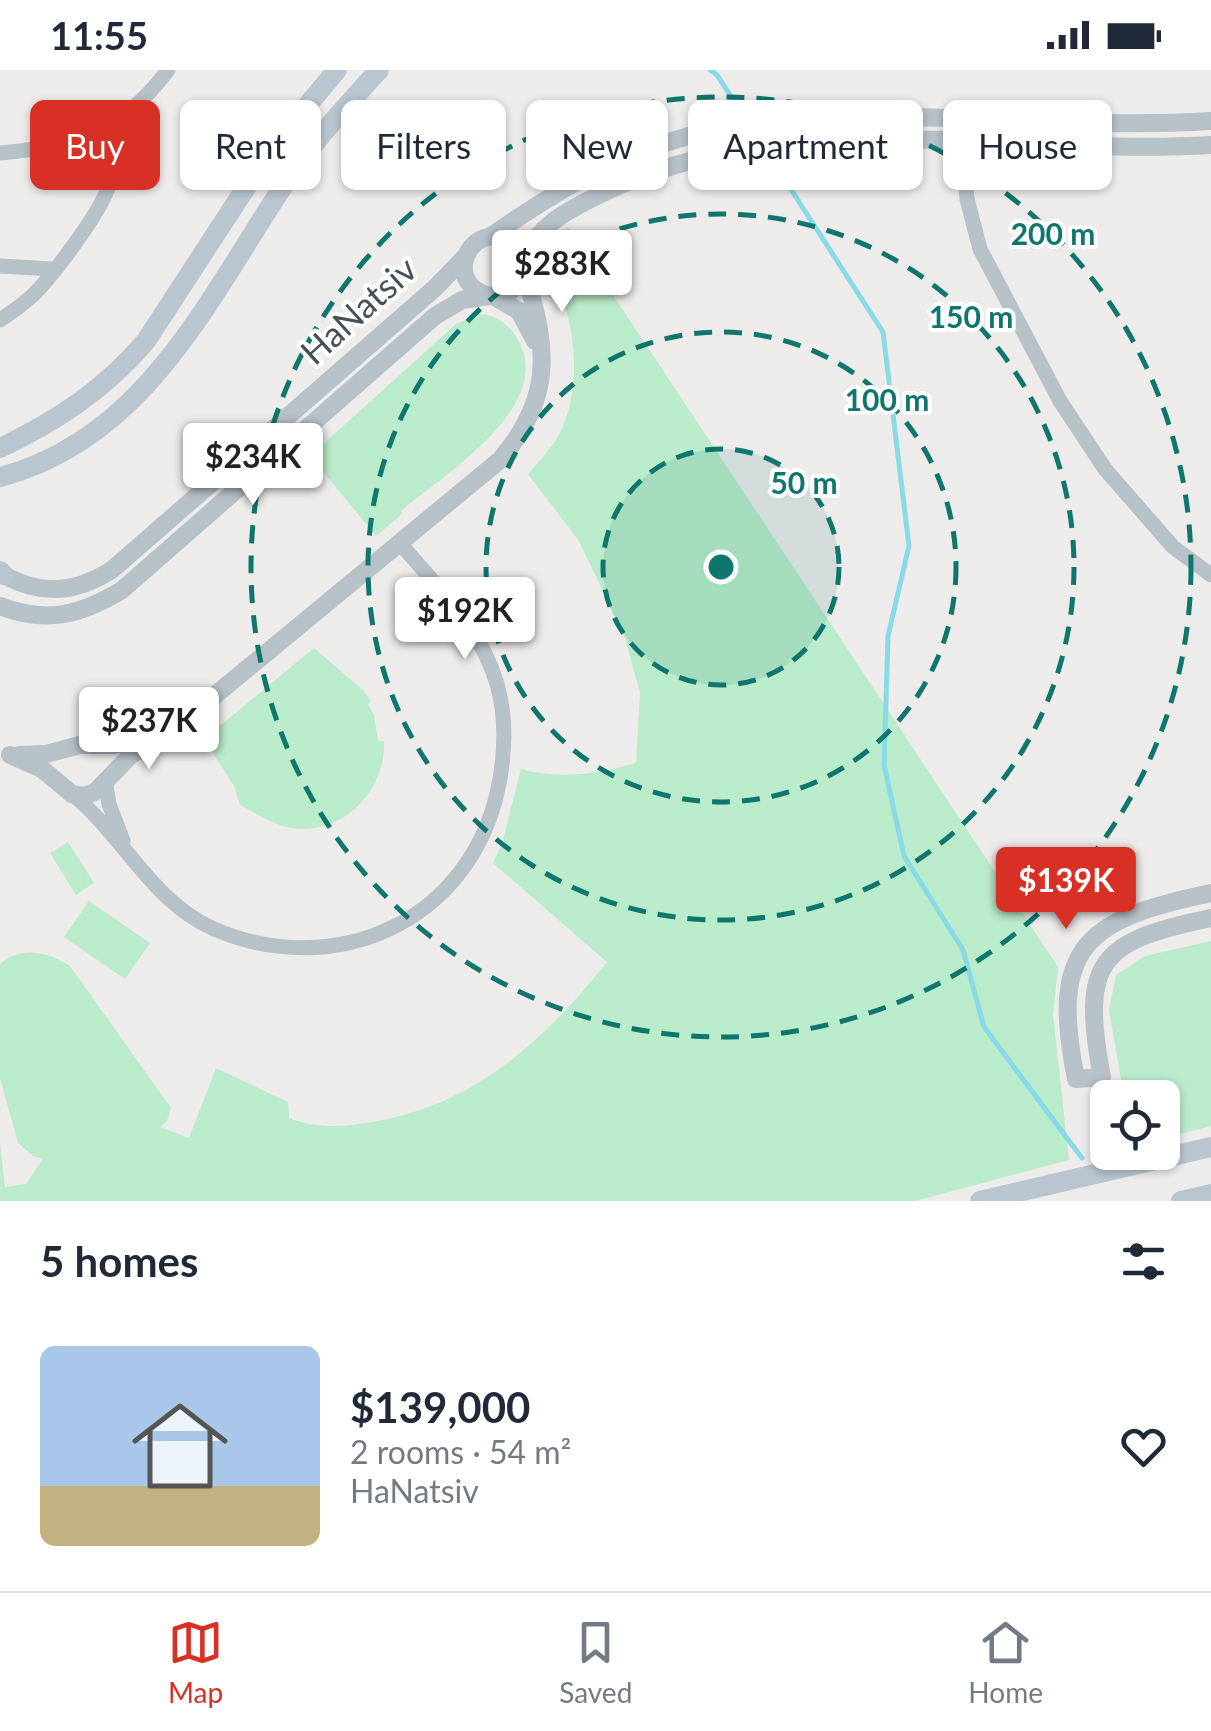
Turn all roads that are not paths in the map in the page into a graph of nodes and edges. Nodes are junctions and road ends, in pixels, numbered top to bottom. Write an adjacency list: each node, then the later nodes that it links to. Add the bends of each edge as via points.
1 (168, 70): 4 (street)
2 (337, 70): 21 (main road, via 273,146 126,364 61,417)
3 (379, 70): 22 (main road, via 308,152 153,381 101,428)
4 (142, 100)
5 (1211, 121): 13 (street, via 814,116 756,122 667,142 609,165)
6 (943, 143): 16 (street, via 814,140 697,158 610,189 544,224)
7 (1112, 145): 8 (street)
8 (1211, 146)
9 (30, 149): 10 (street)
10 (0, 153)
11 (108, 190): 17 (street)
12 (966, 190): 25 (street, via 980,248 1068,414 1173,547)
13 (491, 236): 14 (street, via 474,243); 16 (street, via 509,240)
14 (466, 256): 18 (street, via 468,282); 24 (street, HaNatsiv, via 114,569 82,586 47,591)
15 (0, 266): 17 (street)
16 (524, 266): 18 (street, via 510,292); 20 (street, via 542,336)
17 (52, 269): 19 (street, via 30,298)
18 (491, 296): 20 (street, via 524,317); 26 (street, HaNatsiv, via 462,300 435,316 122,590 61,616)
19 (0, 320)
20 (542, 367): 23 (street, via 540,393 521,436)
21 (0, 448)
22 (3, 479)
23 (398, 542): 27 (street); 32 (street, via 469,626 492,668 502,707 503,766 484,833 434,901 388,931 330,947 278,947 199,921 164,896)
24 (1, 573)
25 (1211, 575)
26 (0, 606)
27 (165, 731): 28 (street); 30 (street)
28 (81, 747): 29 (street); 30 (street, via 105,761); 31 (street, via 62,754 57,765)
29 (5, 754): 31 (street, via 40,768)
30 (106, 779): 31 (street, via 92,794); 32 (street)
31 (66, 789): 32 (street)
32 (127, 854)
33 (1211, 893): 34 (street, via 1132,912 1101,930 1080,953 1067,1011 1076,1078 1102,1077 1095,996 1113,953 1141,934)
34 (1211, 918)
35 (1211, 1147): 37 (main road)
36 (1211, 1194): 38 (main road)
37 (980, 1201)
38 (1182, 1201)

